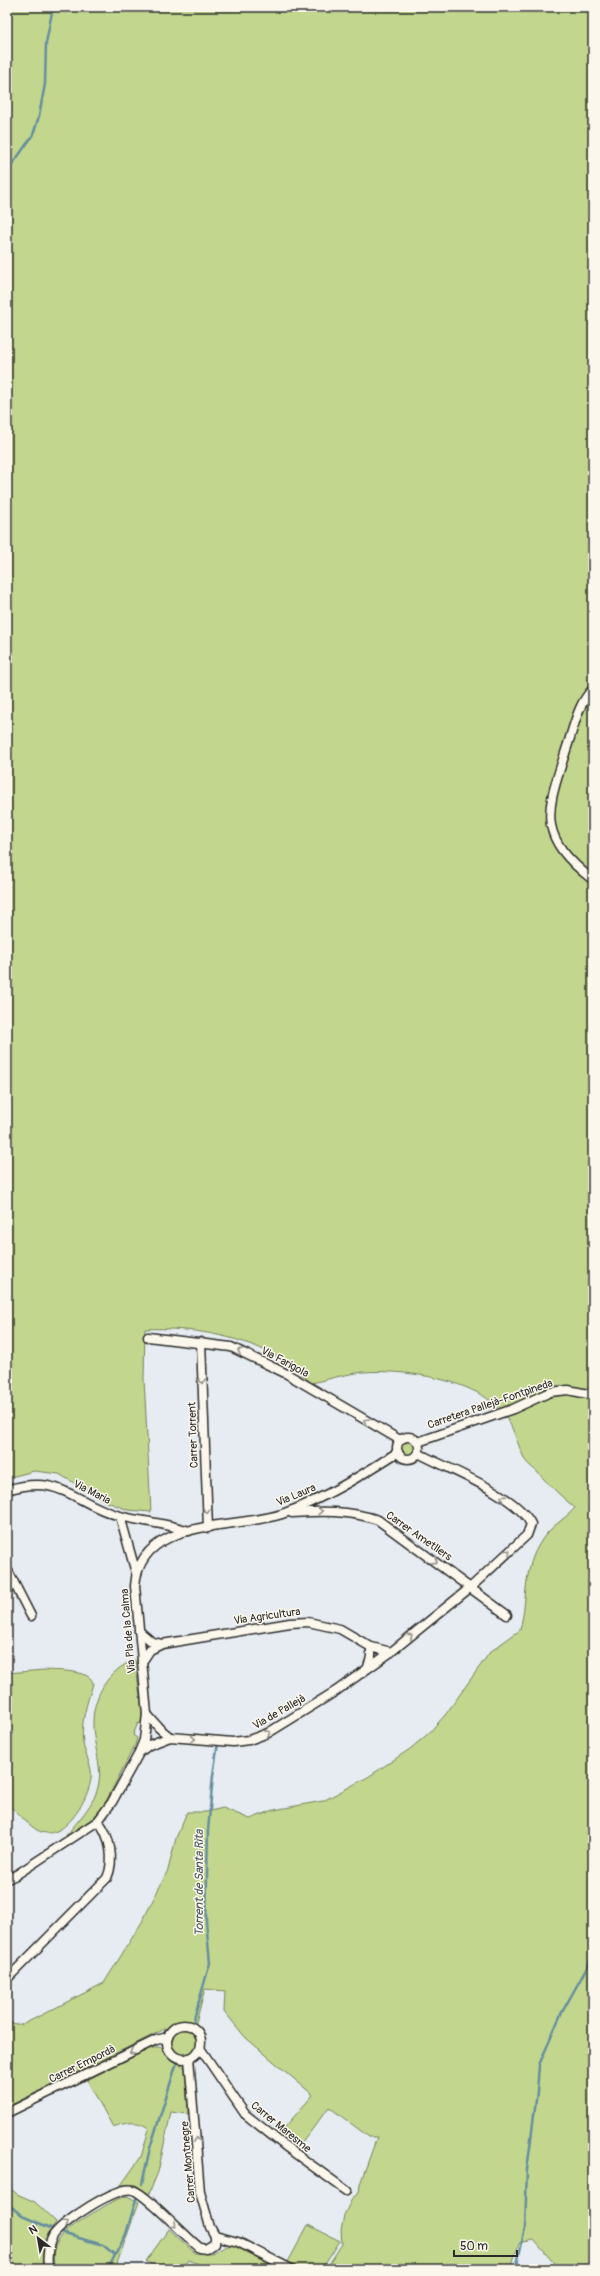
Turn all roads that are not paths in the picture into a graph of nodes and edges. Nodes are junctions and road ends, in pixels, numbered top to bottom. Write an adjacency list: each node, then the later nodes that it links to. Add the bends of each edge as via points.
1 (593, 689): 2 (street, via 576,718 553,793 549,818 558,845 567,858)
2 (593, 880)
3 (148, 1337): 4 (street, Via Farigola)
4 (201, 1342): 6 (street, Via Farigola, one-way to 4, via 287,1374 231,1347); 13 (street, Carrer Torrent, one-way to 13)
5 (593, 1395): 7 (street, Carretera Pallejà-Fontpineda, via 568,1390 550,1392 513,1409)
6 (400, 1440): 7 (street, via 410,1437); 8 (street, via 397,1444)
7 (418, 1442): 9 (street)
8 (398, 1452): 9 (street, via 402,1458 409,1459); 11 (street, Via Laura, via 324,1495)
9 (418, 1453): 18 (street, Via de Pallejà, one-way to 9, via 527,1536 531,1524 522,1510 495,1492)
10 (7, 1490): 12 (street, Via Maria, via 36,1484 65,1490 106,1512)
11 (281, 1514): 13 (street, Via Laura); 18 (street, Carrer Ametllers, one-way to 18, via 342,1512 378,1520)
12 (120, 1516): 14 (street, Via Maria, via 172,1525); 17 (street, Via Maria)
13 (208, 1528): 14 (street, Via Laura)
14 (189, 1531): 15 (street, Via Laura)
15 (170, 1537): 17 (street, Via Pla de la Calma, via 149,1550)
16 (7, 1569): 20 (street)
17 (136, 1572): 21 (street, Via Pla de la Calma)
18 (471, 1587): 19 (street, Carrer Ametllers); 24 (street, Via de Pallejà, one-way to 18)
19 (508, 1615)
20 (31, 1616)
21 (139, 1631): 22 (street, via 152,1642); 25 (street, Via Pla de la Calma)
22 (162, 1644): 23 (street, Via Agricultura, via 254,1628 308,1622 340,1628); 25 (street, Via Agricultura, via 150,1650)
23 (370, 1647): 24 (street, Via Agricultura); 26 (street)
24 (391, 1652): 26 (street, Via de Pallejà)
25 (142, 1662): 27 (street, Via Pla de la Calma)
26 (368, 1667): 28 (street, Via de Pallejà, one-way to 26, via 233,1742 259,1737 336,1691)
27 (147, 1714): 28 (street); 29 (street, Via Pla de la Calma, via 144,1740)
28 (170, 1736): 29 (street, Via de Pallejà, via 149,1745)
29 (139, 1753): 30 (street, Via de Pallejà, via 112,1802)
30 (98, 1820): 31 (street, Via de Pallejà); 32 (street, via 108,1835 111,1863 107,1878)
31 (7, 1879)
32 (7, 1979)
33 (168, 2037): 34 (street, via 176,2027 189,2026 199,2034); 35 (street, via 169,2050 173,2055 178,2058); 36 (street, Carrer Empordà, one-way to 36, via 156,2040)
34 (200, 2048): 35 (street); 37 (street, Carrer Maresme, via 245,2114)
35 (189, 2058): 38 (street, Carrer Montnegre, one-way to 35, via 200,2192)
36 (7, 2113)
37 (347, 2191)
38 (215, 2236): 39 (street, one-way to 38, via 49,2244 59,2228 126,2189 134,2190 200,2248 206,2249 215,2243); 40 (street, via 238,2242)
39 (48, 2269)
40 (291, 2269)

